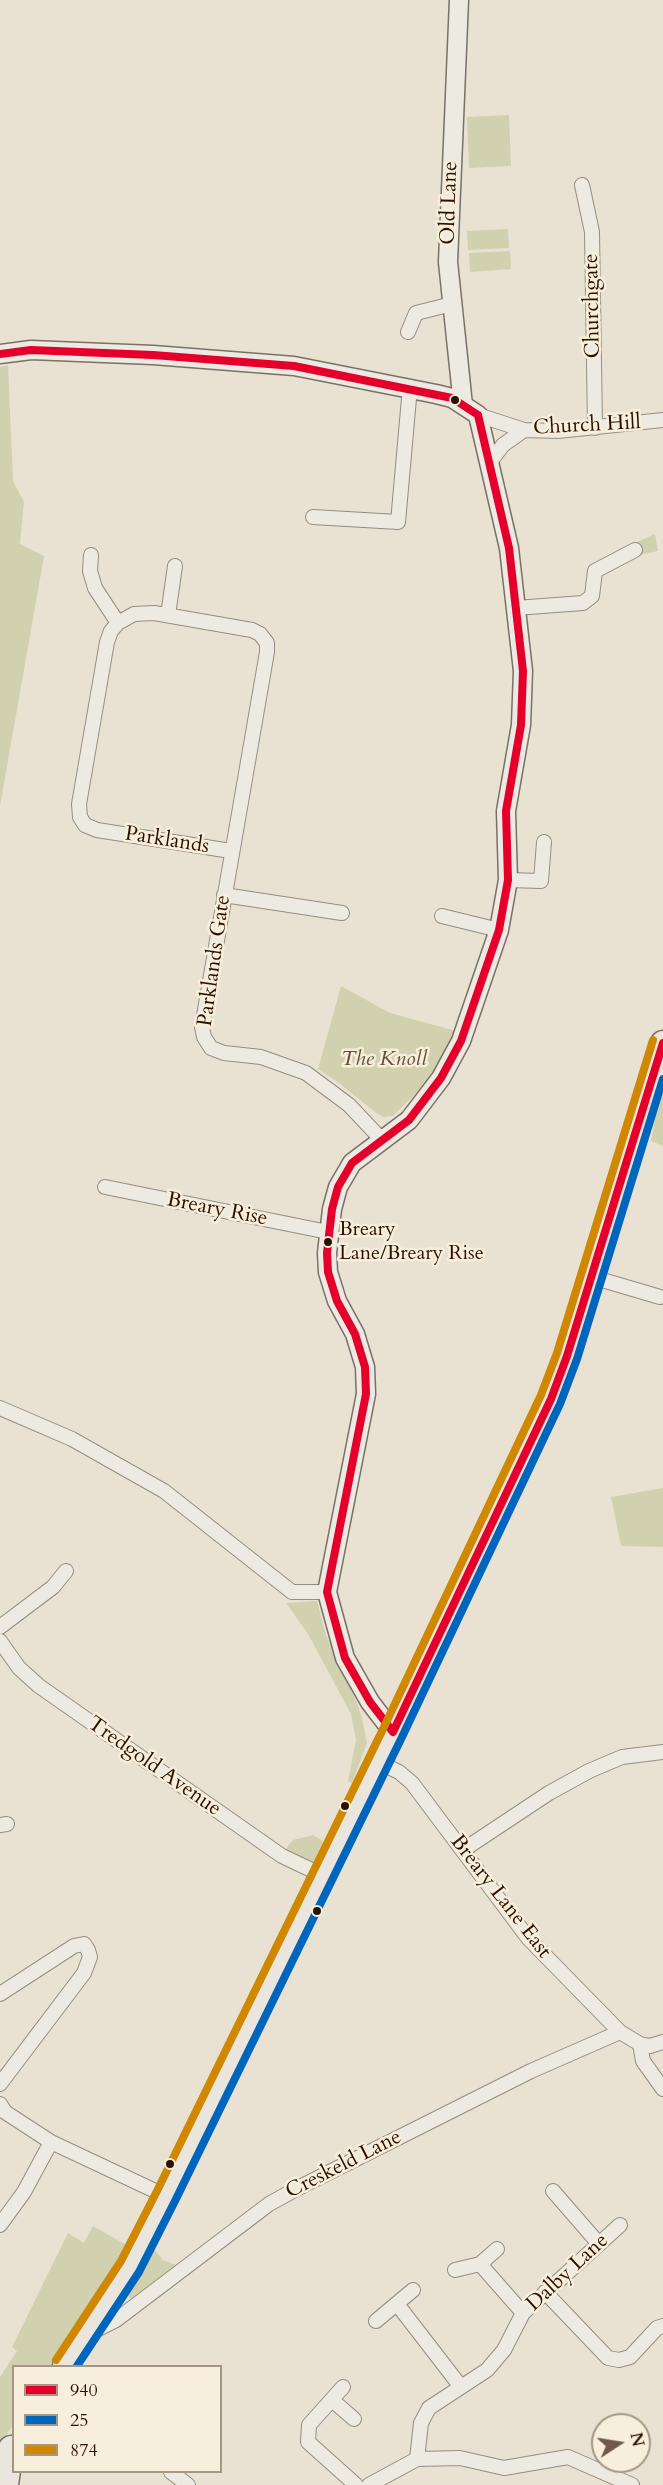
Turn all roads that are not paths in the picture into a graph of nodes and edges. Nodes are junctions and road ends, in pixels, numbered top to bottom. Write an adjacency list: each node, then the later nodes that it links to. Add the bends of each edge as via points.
1 (459, 0): 3 (street, Old Lane, via 448,244)
2 (582, 185): 9 (street, Churchgate, via 592,232)
3 (452, 304): 4 (street, via 416,313); 7 (street, Old Lane)
4 (408, 332)
5 (0, 354): 6 (street, via 31,350 294,366)
6 (410, 387): 7 (street, via 452,398); 12 (street, via 398,522)
7 (471, 410): 10 (street, Church Hill); 11 (street, Old Lane)
8 (663, 420): 9 (street, Church Hill)
9 (595, 428): 10 (street, Church Hill)
10 (524, 430): 11 (street, via 503,445)
11 (490, 462): 16 (street, Old Lane, via 509,548)
12 (313, 517)
13 (635, 550): 16 (street, via 596,571 592,596 583,603)
14 (91, 555): 18 (street, via 95,588)
15 (175, 566): 17 (street)
16 (515, 608): 21 (street, Old Lane, via 523,671 521,725 506,811)
17 (168, 615): 18 (street, Parklands, via 135,614); 20 (street, Parklands, via 252,630 267,643)
18 (118, 623): 20 (street, Parklands, via 107,642 80,817 85,825 97,830)
19 (544, 842): 21 (street, via 541,881)
20 (231, 851): 22 (street, Parklands Gate)
21 (508, 880): 25 (street, Old Lane)
22 (224, 895): 23 (street); 27 (street, Parklands Gate, via 202,1027 204,1037 211,1047 224,1053 261,1057 306,1073 349,1105)
23 (342, 913)
24 (442, 916): 25 (street)
25 (499, 930): 27 (street, Old Lane, via 461,1041 441,1078 409,1120)
26 (663, 1043): 30 (highway)
27 (382, 1140): 29 (street, Old Lane, via 352,1163 338,1187)
28 (105, 1187): 29 (street, Breary Rise)
29 (328, 1232): 34 (street, Old Lane, via 328,1272 365,1367 366,1394)
30 (592, 1277): 31 (street); 37 (highway, via 551,1399)
31 (660, 1297)
32 (0, 1408): 34 (street, via 66,1436 164,1491 284,1587 300,1593)
33 (66, 1571): 35 (street, via 53,1587)
34 (327, 1592): 37 (street, via 345,1658)
35 (0, 1627)
36 (0, 1641): 41 (street, Tredgold Avenue, via 19,1668 39,1686 282,1856)
37 (393, 1732): 39 (highway)
38 (663, 1752): 40 (street, via 622,1757 589,1771)
39 (378, 1762): 40 (street, Breary Lane East, via 412,1783); 41 (highway)
40 (463, 1850): 43 (street, Breary Lane East, via 528,1938)
41 (322, 1875): 51 (highway)
42 (0, 1994): 46 (street, via 75,1946 84,1944 88,1950 90,1957 84,1973)
43 (620, 2032): 45 (street, Breary Lane East); 64 (street, Creskeld Lane, via 531,2071 269,2204 116,2320)
44 (663, 2042): 45 (street)
45 (639, 2044): 47 (street, via 643,2061)
46 (0, 2084)
47 (663, 2089)
48 (0, 2104): 49 (street, via 15,2119)
49 (51, 2142): 51 (street); 52 (street, via 24,2192)
50 (554, 2191): 54 (street)
51 (166, 2196): 64 (highway, via 130,2266)
52 (0, 2225)
53 (620, 2225): 54 (street, Dalby Lane)
54 (599, 2244): 59 (street, Dalby Lane)
55 (497, 2249): 56 (street)
56 (480, 2264): 57 (street); 61 (street)
57 (455, 2270)
58 (413, 2290): 60 (street)
59 (545, 2292): 61 (street, Dalby Lane); 63 (street, via 608,2358 630,2357)
60 (397, 2304): 62 (street); 67 (street)
61 (523, 2313): 67 (street, Dalby Lane, via 504,2350 487,2370)
62 (376, 2321)
63 (663, 2326)
64 (88, 2334): 65 (highway)
65 (66, 2365)
66 (343, 2387): 68 (street)
67 (461, 2387): 71 (street, Dalby Lane, via 429,2408 421,2422)
68 (332, 2400): 69 (street); 76 (street, via 309,2425 308,2442)
69 (354, 2419)
70 (8, 2453): 74 (highway)
71 (417, 2459): 73 (street, via 460,2458 504,2468 568,2457); 77 (street)
72 (172, 2473): 75 (street)
73 (610, 2481): 78 (street)
74 (6, 2485)
75 (188, 2485)
76 (356, 2485)
77 (369, 2485)
78 (632, 2485)

